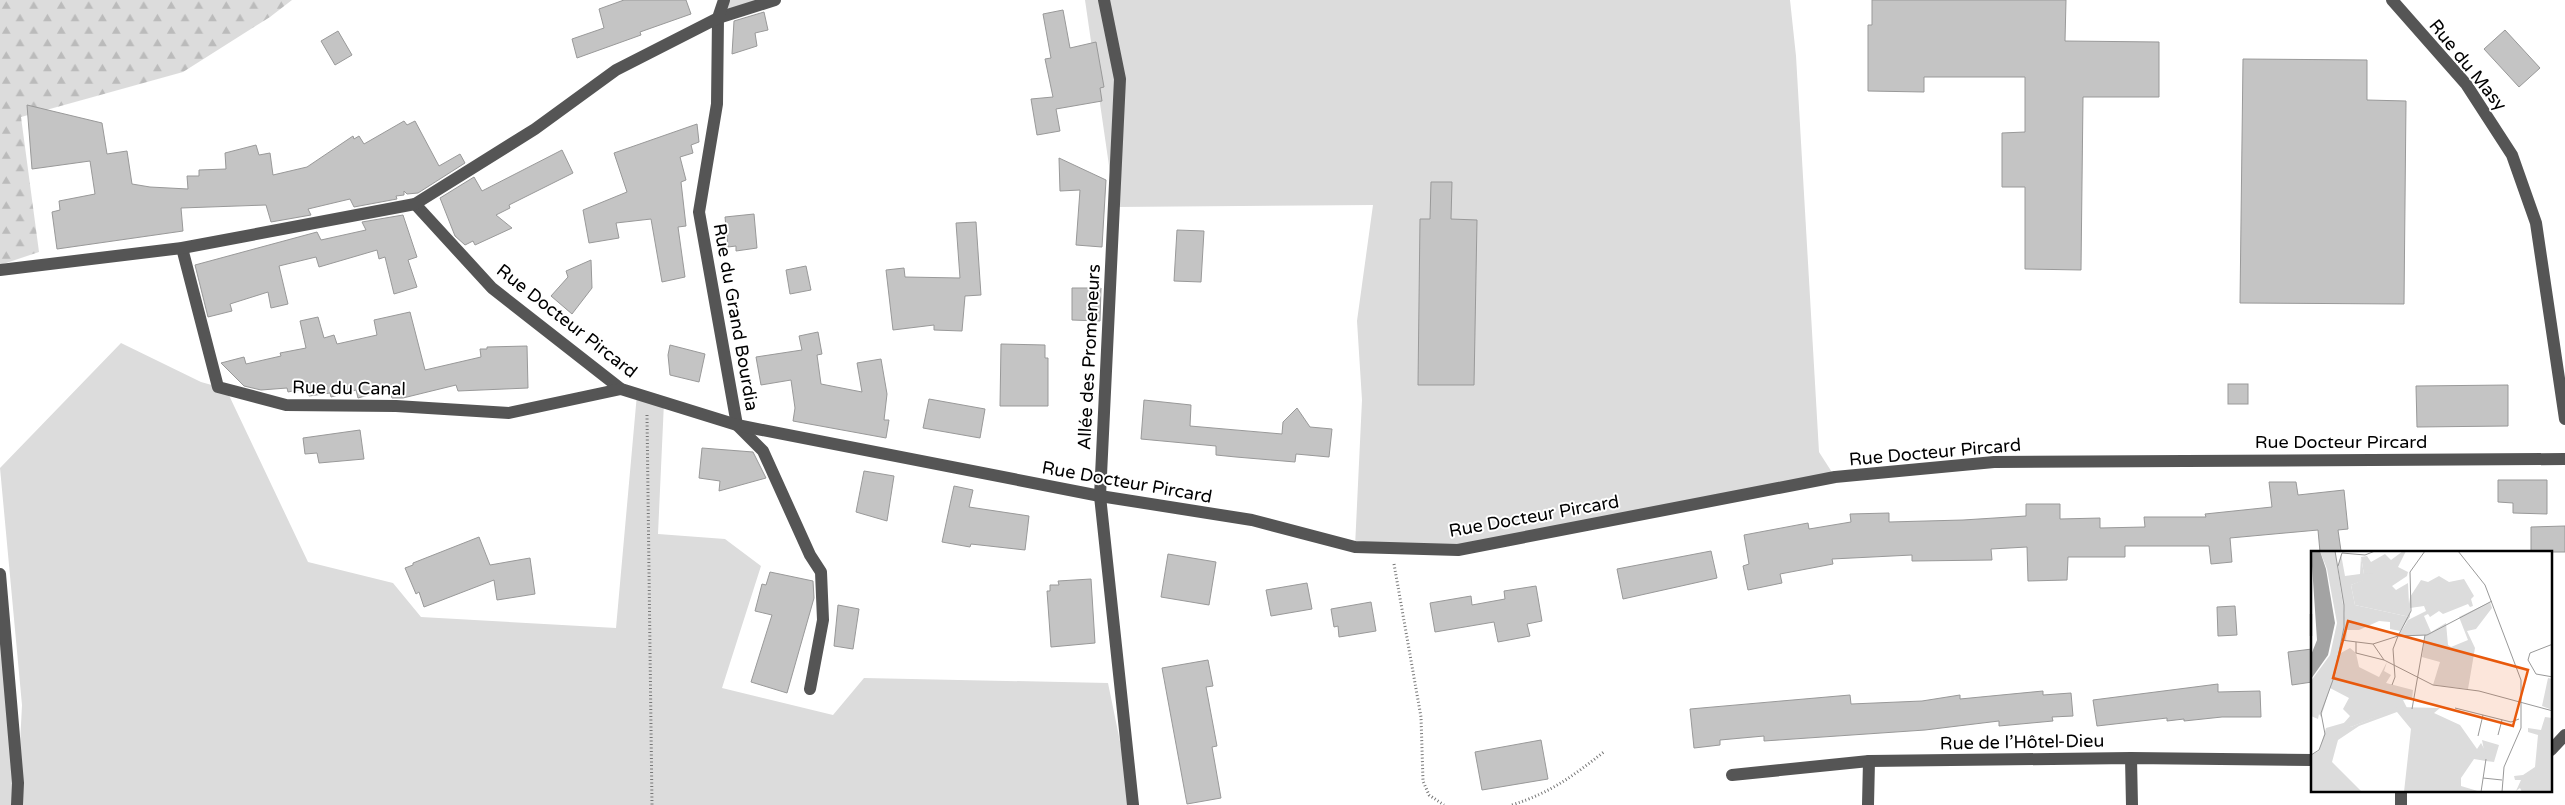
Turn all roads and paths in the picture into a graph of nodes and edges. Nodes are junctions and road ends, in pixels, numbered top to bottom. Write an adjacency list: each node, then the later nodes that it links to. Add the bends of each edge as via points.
1 (724, 0): 5 (street, Rue du Grand Bourdia)
2 (775, 0): 5 (street)
3 (1104, 0): 14 (street, Allée des Promeneurs, via 1120,79)
4 (2392, 0): 11 (street, Rue du Masy, via 2466,84 2512,155 2532,204 2536,223)
5 (718, 18): 6 (street, via 616,70 535,129); 12 (street, Rue du Grand Bourdia, via 717,104 700,212)
6 (415, 204): 7 (street); 9 (street, Rue Docteur Pircard, via 492,288)
7 (182, 248): 8 (street); 9 (street, Rue du Canal, via 218,386 286,405 396,406 509,413)
8 (0, 270)
9 (621, 389): 10 (street, Rue Docteur Pircard)
10 (647, 397): 12 (street, Rue Docteur Pircard); 27 (path)
11 (2565, 419)
12 (737, 425): 14 (street, Rue Docteur Pircard); 17 (street, Rue du Grand Bourdia, via 763,451 810,555 821,572 823,620)
13 (2565, 459): 15 (street, Rue Docteur Pircard, via 1994,462 1835,478 1458,550)
14 (1100, 496): 15 (street, Rue Docteur Pircard, via 1252,520 1355,547); 28 (street, Allée des Promeneurs)
15 (1394, 548): 29 (path, via 1394,567 1422,717 1423,782 1430,795)
16 (0, 574): 26 (street, via 18,783)
17 (810, 689)
18 (2565, 735): 19 (street)
19 (2552, 749)
20 (1605, 751): 30 (path, via 1560,785)
21 (2131, 758): 22 (street, Rue de l’Hôtel-Dieu); 23 (street, Rue de l’Hôtel-Dieu); 32 (street)
22 (2311, 760)
23 (1869, 761): 24 (street, Rue de l’Hôtel-Dieu); 31 (street)
24 (1732, 775)
25 (2401, 792): 33 (street)
26 (17, 805)
27 (652, 805)
28 (1133, 805)
29 (1444, 805)
30 (1512, 805)
31 (1868, 805)
32 (2132, 805)
33 (2401, 805)

